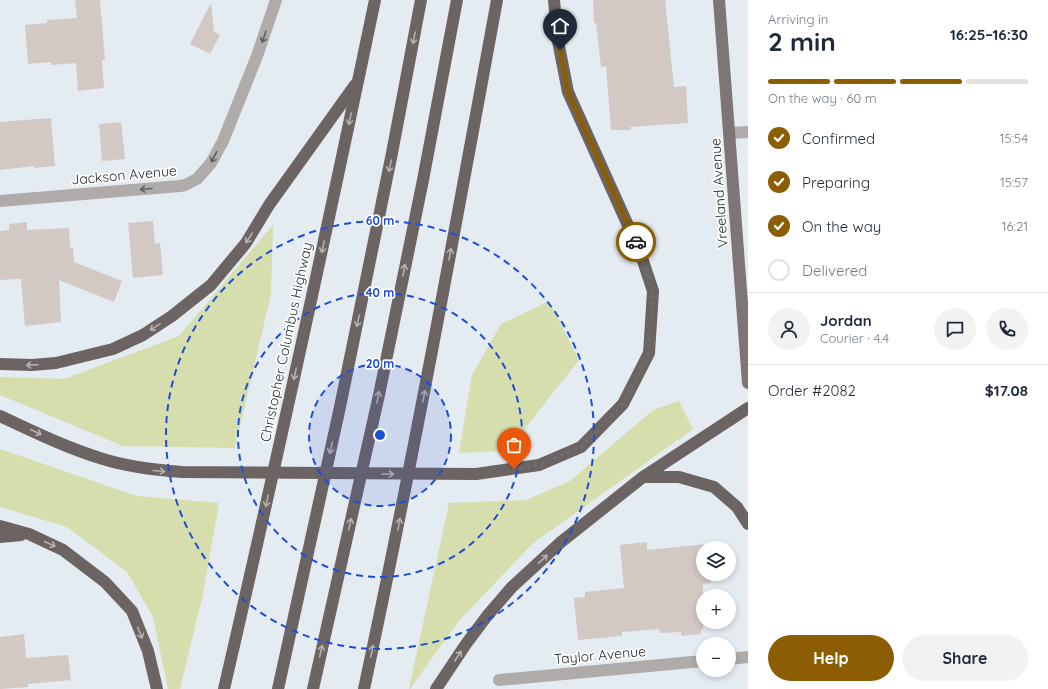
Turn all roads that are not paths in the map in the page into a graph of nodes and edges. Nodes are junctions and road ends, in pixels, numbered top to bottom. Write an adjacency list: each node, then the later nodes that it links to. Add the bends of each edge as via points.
1 (276, 0): 11 (street, Jackson Avenue, one-way to 11, via 223,141 211,163 197,179 180,186)
2 (374, 0): 8 (highway, Christopher Columbus Highway)
3 (421, 0): 27 (highway, one-way to 27, via 340,407)
4 (457, 0): 28 (highway, one-way to 4, via 379,395)
5 (497, 0): 29 (highway, one-way to 5, via 425,390)
6 (554, 0): 15 (highway, one-way to 6, via 78,451 103,459 129,466 182,472 476,474 539,465 581,447 623,404 649,353 653,291 640,252 568,92 557,36)
7 (720, 0): 10 (main road, Vreeland Avenue)
8 (358, 81): 12 (highway, one-way to 12, via 269,205 246,243 211,286 143,335 113,349 56,363); 26 (highway, Christopher Columbus Highway, one-way to 26)
9 (748, 132): 10 (street)
10 (729, 133): 13 (main road, Vreeland Avenue)
11 (0, 201)
12 (0, 364)
13 (748, 383)
14 (748, 408): 16 (highway)
15 (0, 416)
16 (643, 477): 17 (highway, via 679,477 714,487 737,507); 30 (highway, one-way to 16, via 466,644 512,587 561,542)
17 (748, 524)
18 (0, 526): 19 (highway)
19 (29, 534): 20 (highway); 25 (highway, one-way to 25, via 63,550 105,582 132,611 148,651)
20 (0, 537)
21 (748, 657): 22 (street)
22 (736, 658)
23 (696, 662): 24 (street, Taylor Avenue)
24 (499, 680)
25 (157, 689)
26 (224, 689)
27 (278, 689)
28 (313, 689)
29 (364, 689)
30 (436, 689)

